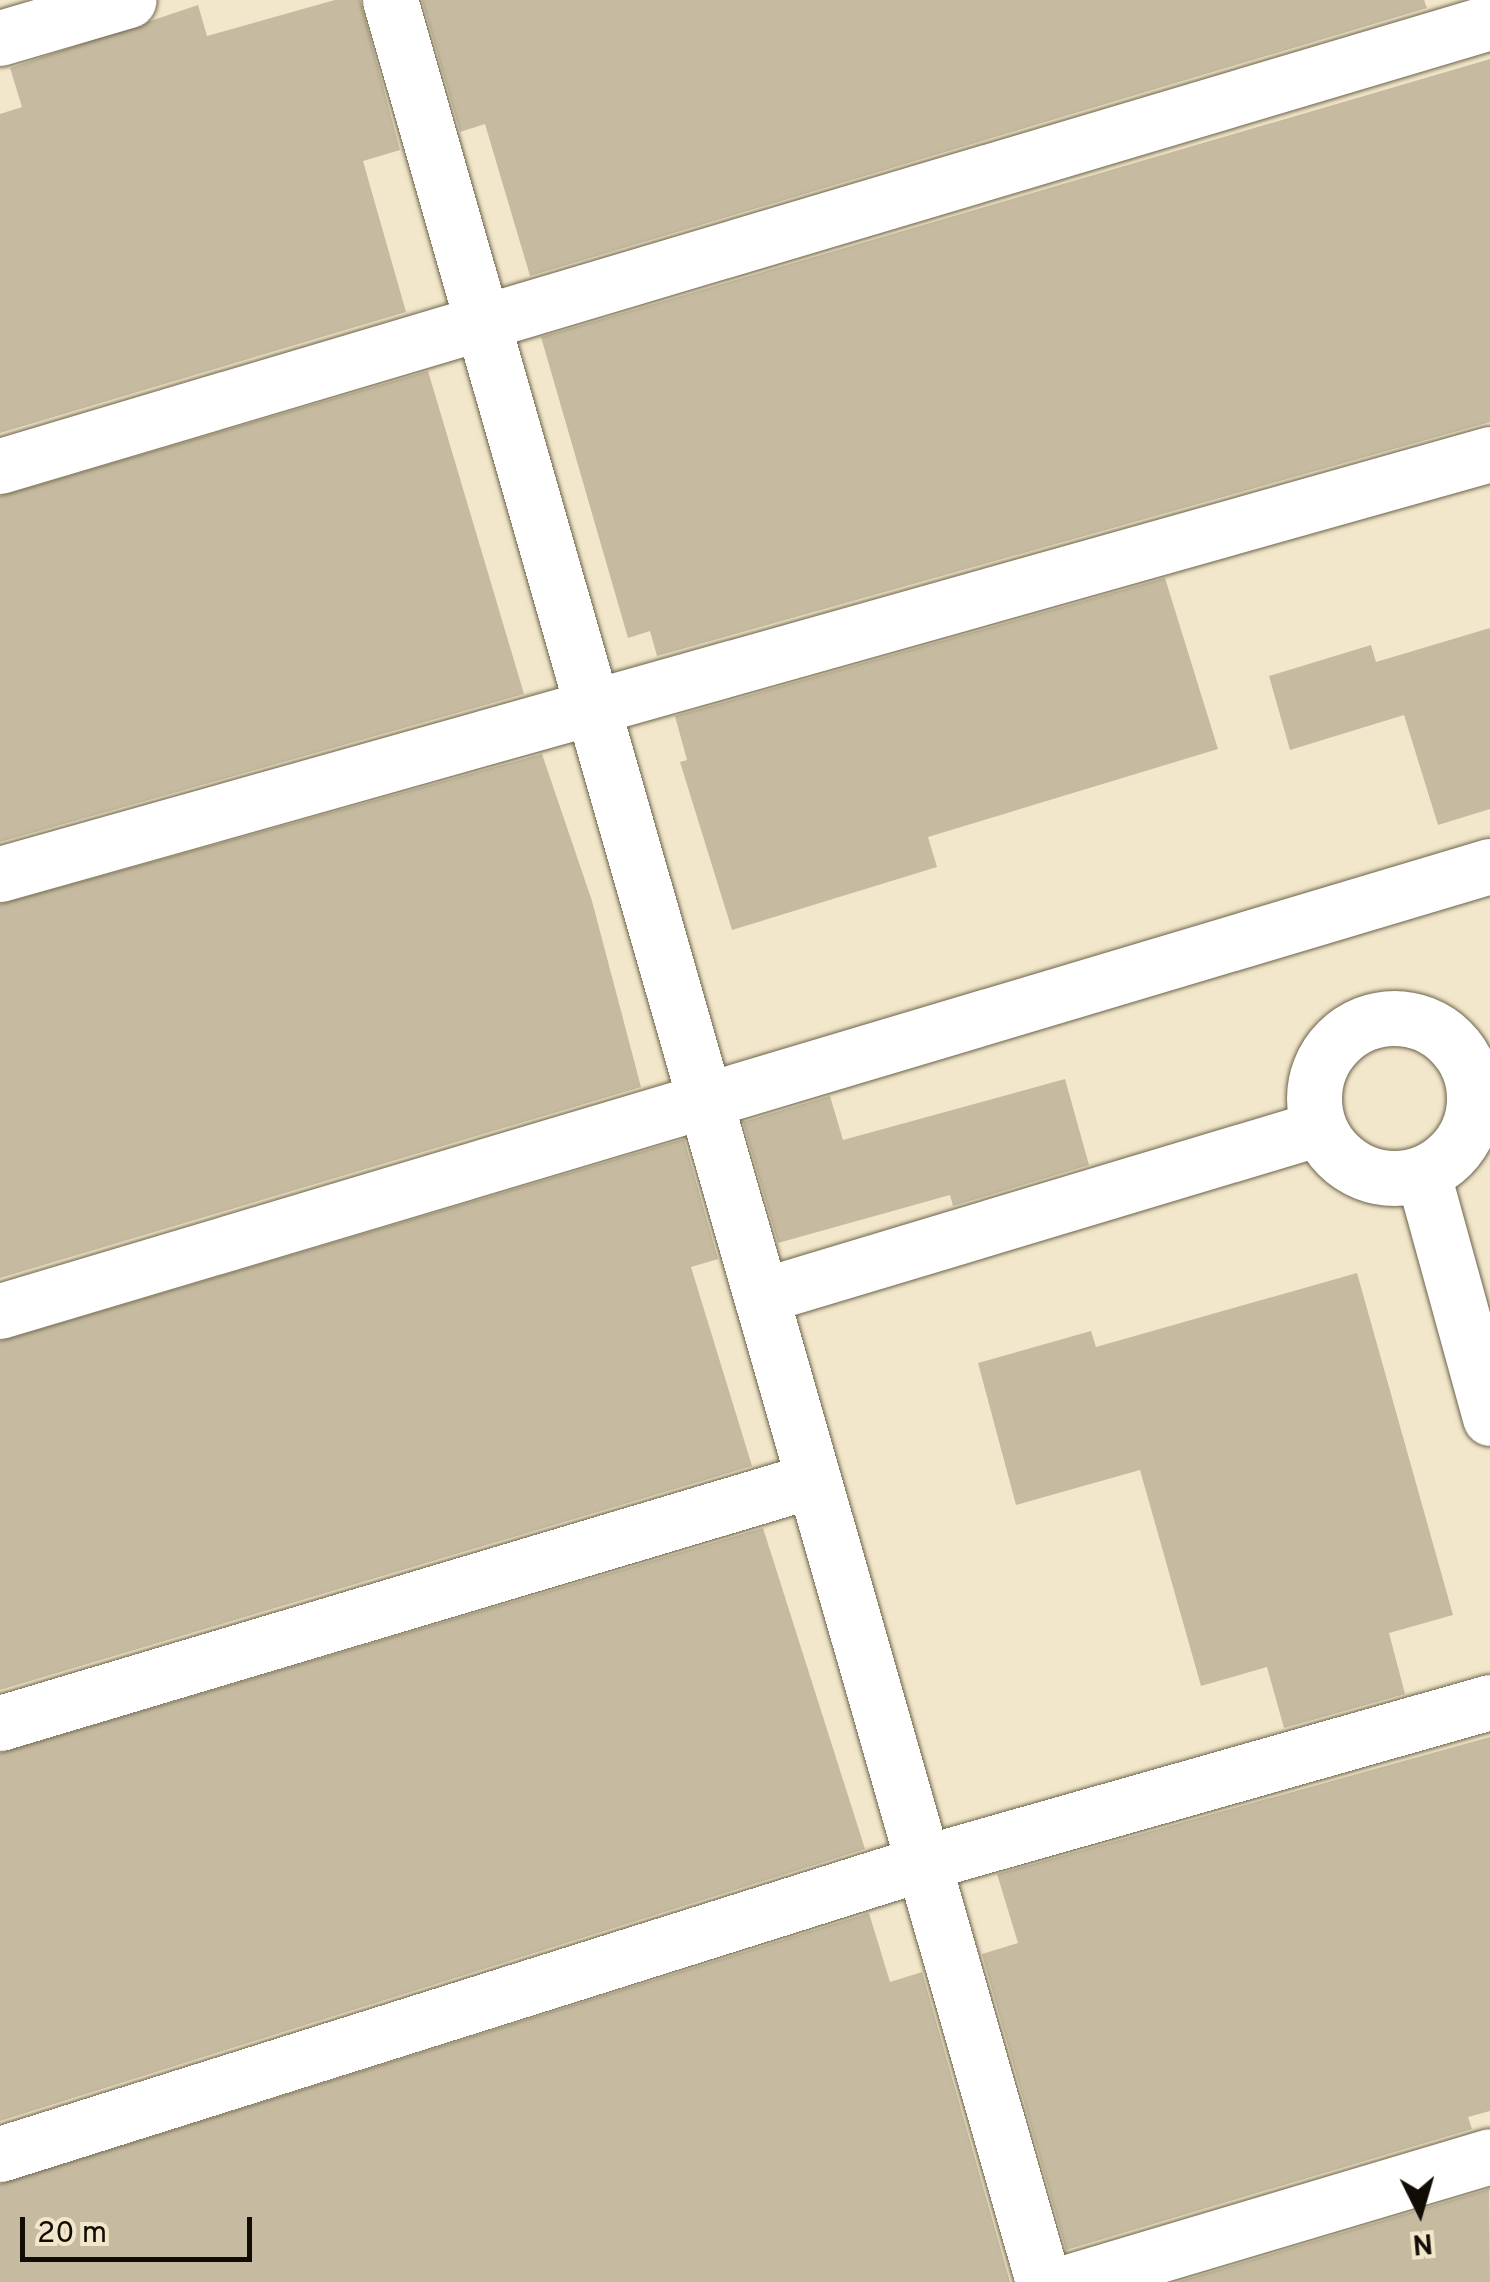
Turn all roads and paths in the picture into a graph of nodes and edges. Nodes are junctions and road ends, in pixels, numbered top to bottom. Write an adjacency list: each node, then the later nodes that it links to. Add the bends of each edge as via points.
1 (129, 0): 4 (street)
2 (390, 0): 5 (street)
3 (1490, 22): 5 (street)
4 (0, 38)
5 (482, 324): 7 (street); 8 (street)
6 (1490, 454): 8 (street)
7 (0, 466)
8 (592, 706): 10 (street); 12 (street)
9 (1490, 866): 12 (street)
10 (0, 874)
11 (1481, 1065): 13 (street, via 1430,1021 1366,1018 1317,1067); 14 (street, via 1472,1129)
12 (704, 1100): 15 (street); 16 (street)
13 (1316, 1129): 14 (street, via 1361,1176); 15 (street)
14 (1424, 1178): 17 (street)
15 (764, 1295): 18 (street)
16 (0, 1311)
17 (1490, 1418)
18 (813, 1480): 20 (street); 21 (street)
19 (1490, 1702): 21 (street)
20 (0, 1722)
21 (923, 1863): 22 (street); 24 (street)
22 (0, 2154)
23 (1490, 2156): 25 (street)
24 (1043, 2282)
25 (1068, 2282)

